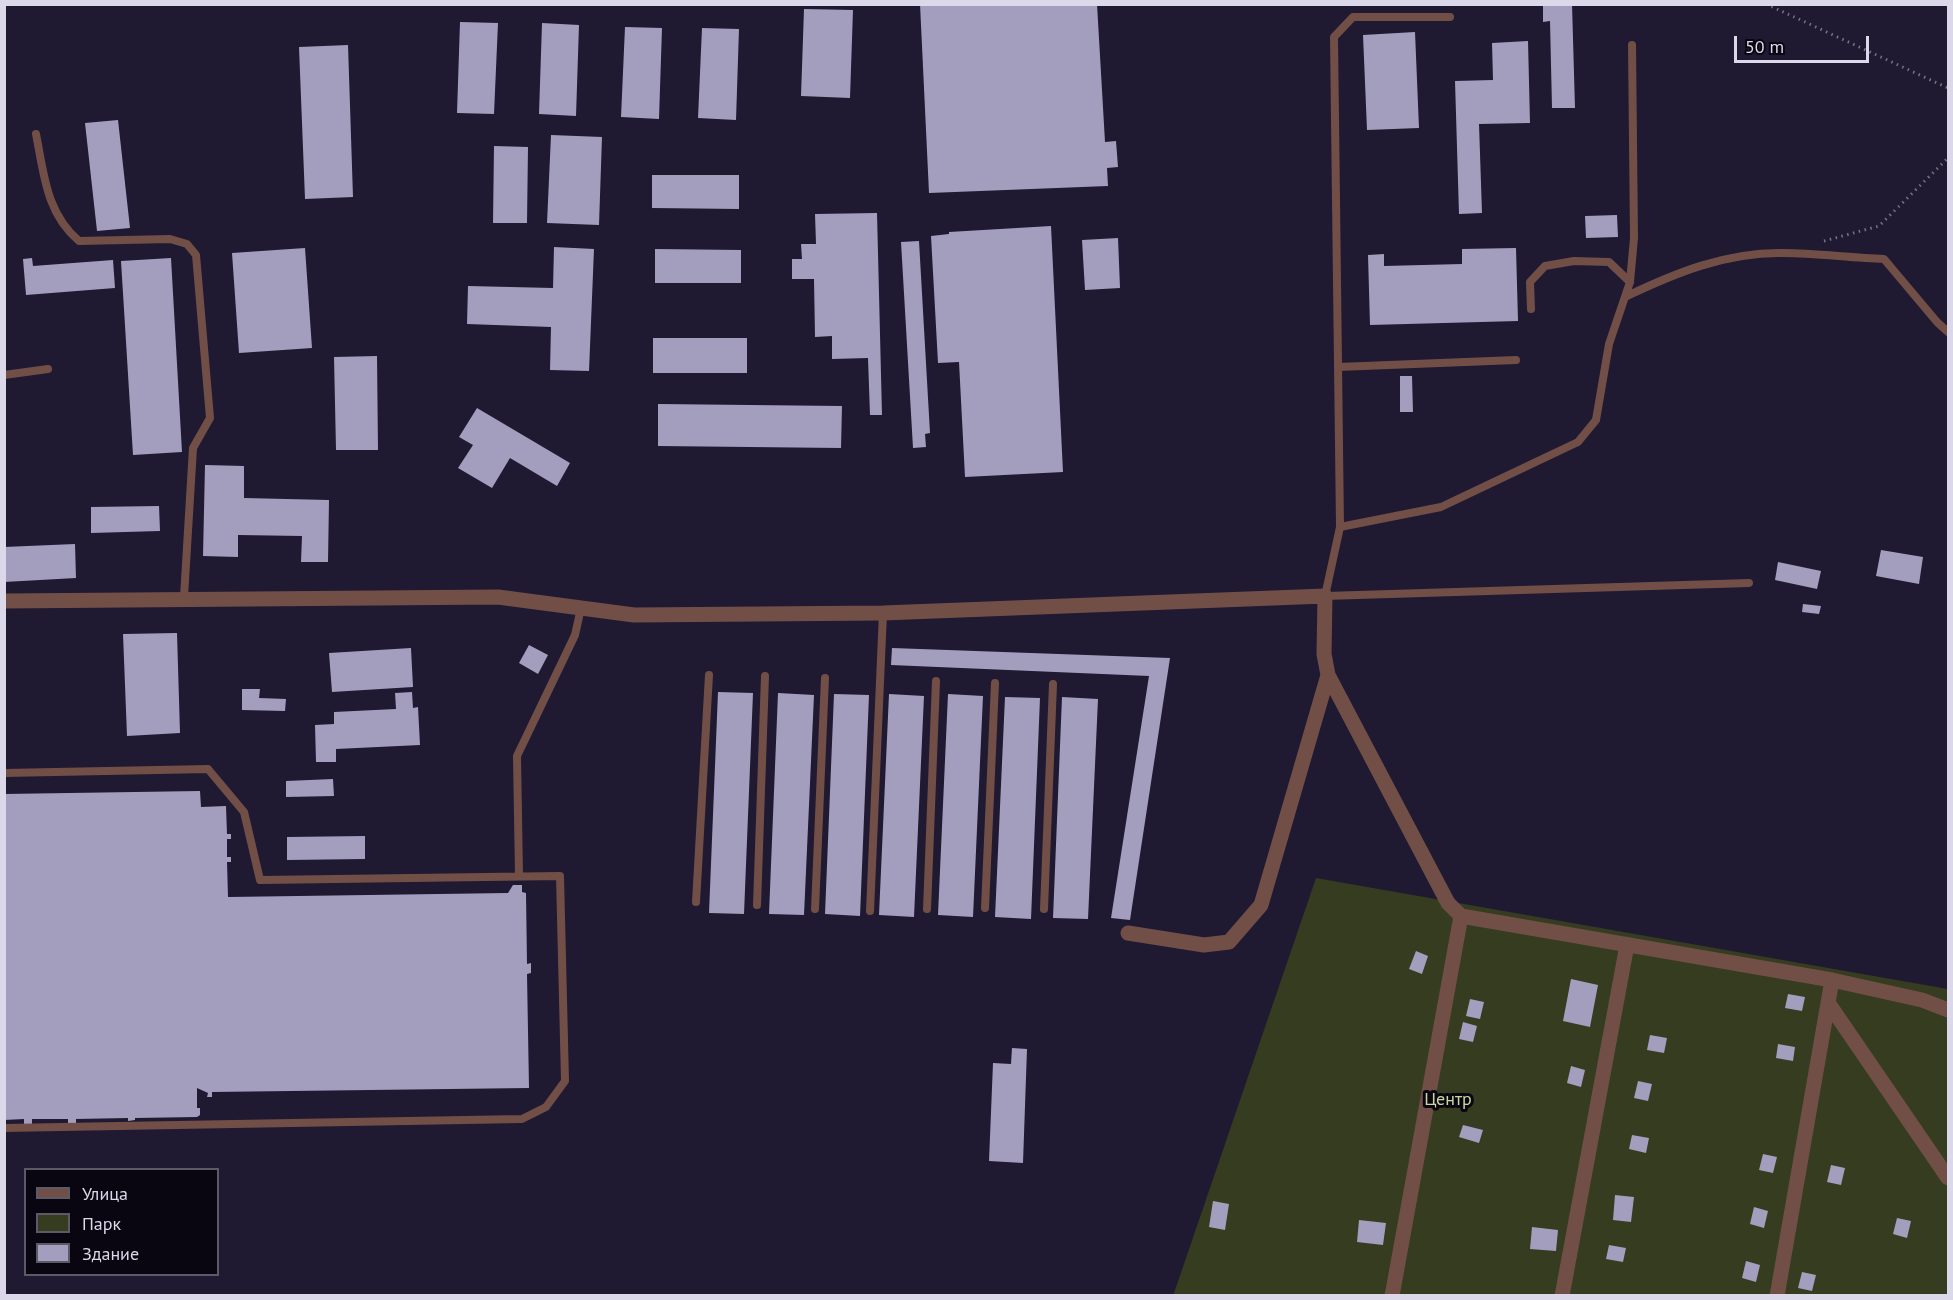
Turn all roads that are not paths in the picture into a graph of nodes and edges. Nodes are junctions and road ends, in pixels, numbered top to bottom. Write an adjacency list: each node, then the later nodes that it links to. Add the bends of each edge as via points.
1 (1450, 17): 9 (lane, via 1353,17 1334,37)
2 (1632, 45): 4 (lane, via 1634,238)
3 (36, 134): 15 (lane, via 49,202 65,229 79,241 170,239 187,244 196,255 210,418 193,448)
4 (1630, 282): 5 (lane); 6 (lane, via 1609,262 1574,261 1545,266 1530,282)
5 (1625, 297): 7 (lane, via 1675,273 1729,258 1782,253 1884,259); 12 (lane, via 1610,344 1596,420 1578,442 1441,507)
6 (1531, 309)
7 (1948, 332)
8 (1516, 360): 9 (lane)
9 (1338, 367): 12 (lane)
10 (48, 369): 11 (lane)
11 (4, 375)
12 (1340, 527): 14 (lane)
13 (1749, 583): 14 (lane)
14 (1325, 596): 18 (street); 20 (street, via 1324,654)
15 (184, 597): 16 (street); 17 (street, via 498,597)
16 (4, 601)
17 (580, 608): 18 (street, via 634,615); 27 (lane, via 575,634 518,756)
18 (883, 613): 34 (lane)
19 (709, 675): 28 (lane)
20 (1328, 675): 35 (street, via 1448,903); 36 (street, via 1261,905 1229,942 1204,945)
21 (765, 676): 29 (lane)
22 (825, 678): 31 (lane)
23 (936, 681): 32 (lane)
24 (995, 683): 30 (lane)
25 (1053, 684): 33 (lane)
26 (4, 773): 27 (lane, via 208,769 244,812 260,879)
27 (519, 875): 41 (lane, via 561,876 565,1081 546,1107 522,1119)
28 (696, 902)
29 (757, 905)
30 (985, 908)
31 (815, 909)
32 (927, 909)
33 (1044, 909)
34 (870, 911)
35 (1461, 916): 37 (street); 43 (street)
36 (1128, 933)
37 (1627, 945): 38 (street); 44 (street)
38 (1832, 980): 39 (street); 40 (street)
39 (1828, 1004): 42 (street); 45 (street)
40 (1948, 1010)
41 (4, 1128)
42 (1948, 1178)
43 (1392, 1296)
44 (1562, 1296)
45 (1777, 1296)

